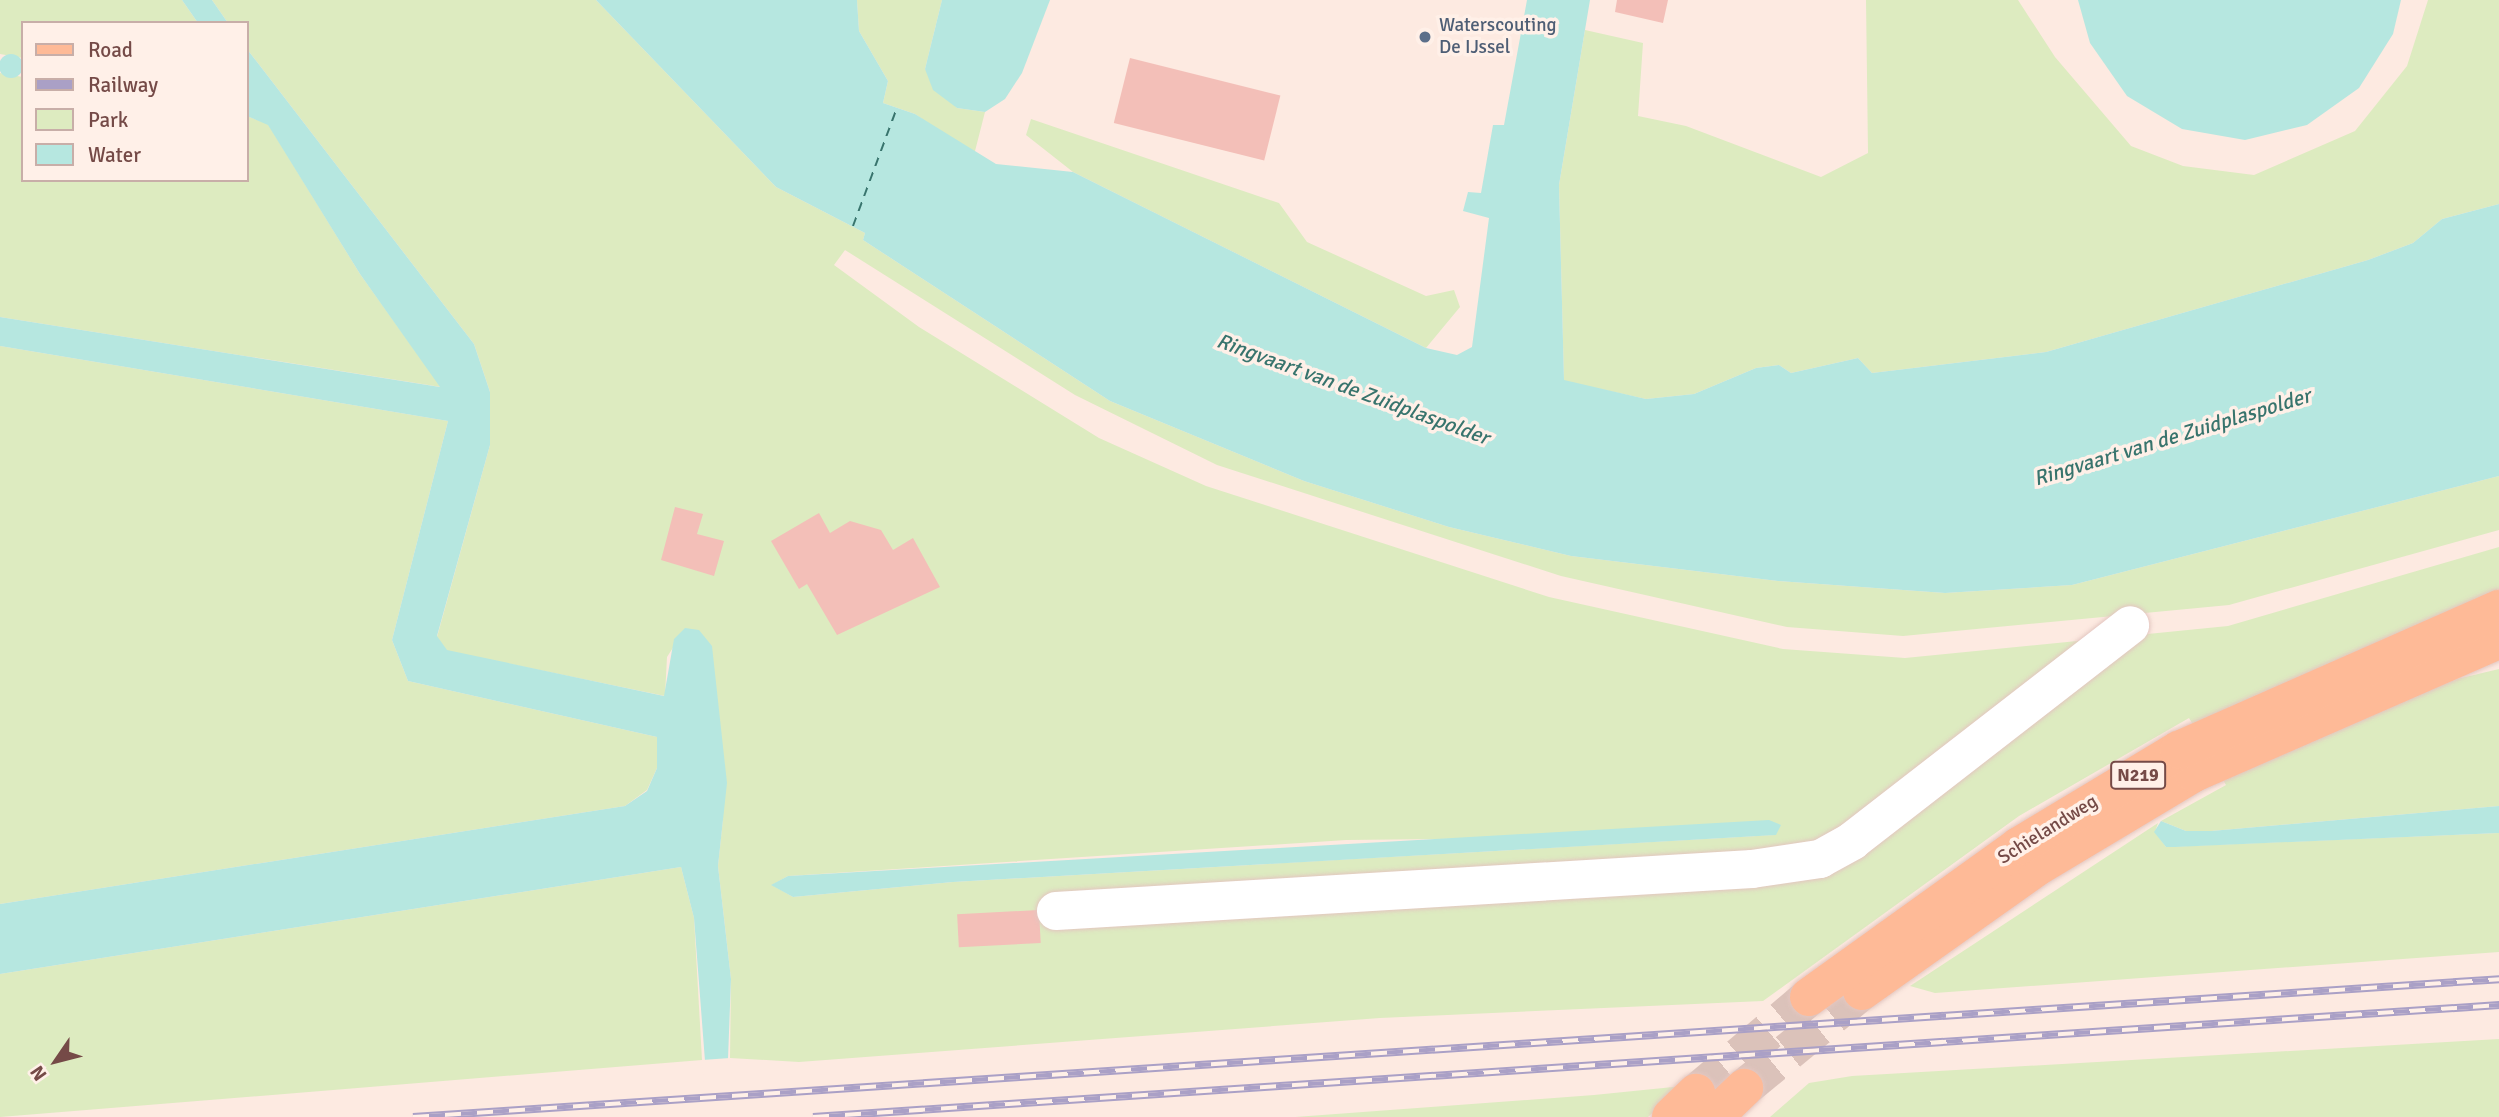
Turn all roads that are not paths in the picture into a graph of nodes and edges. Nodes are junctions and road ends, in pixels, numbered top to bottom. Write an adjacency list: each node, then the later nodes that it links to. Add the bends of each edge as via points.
1 (2499, 609): 6 (main road, Schielandweg / N219, via 2179,750 2019,846)
2 (2130, 625): 4 (lane, via 1852,841 1820,859 1752,869)
3 (2499, 639): 5 (main road, Schielandweg / N219, via 2194,773 2037,867)
4 (1056, 911)
5 (1862, 992)
6 (1809, 997)
7 (1744, 1088): 8 (main road)
8 (1694, 1109)

